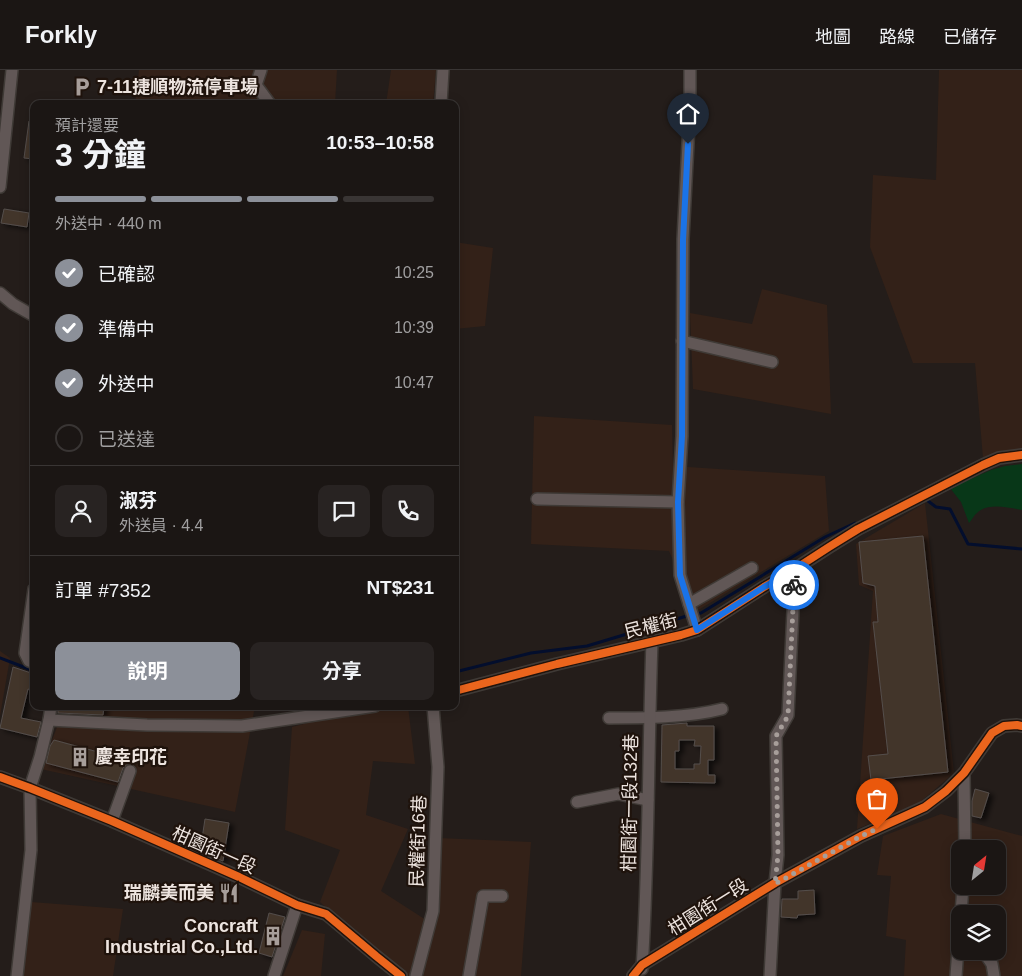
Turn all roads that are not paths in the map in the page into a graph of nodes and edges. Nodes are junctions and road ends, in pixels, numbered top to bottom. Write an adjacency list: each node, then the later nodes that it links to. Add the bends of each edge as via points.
1 (12, 70): 7 (street)
2 (261, 70): 5 (street, via 256,85)
3 (443, 70): 6 (street)
4 (690, 70): 10 (street)
5 (267, 100)
6 (441, 100)
7 (0, 187)
8 (0, 293): 9 (street)
9 (30, 314)
10 (682, 341): 11 (street); 14 (street)
11 (772, 362)
12 (1022, 455): 16 (street, 民權街, via 999,458 952,480 858,529)
13 (537, 499): 14 (street)
14 (678, 502): 17 (street, via 680,575)
15 (752, 568): 17 (street)
16 (795, 570): 19 (street, 民權街); 39 (street, via 788,716 776,736 778,855)
17 (689, 604): 19 (street)
18 (30, 621): 21 (street, via 26,653)
19 (697, 630): 20 (street, 民權街)
20 (652, 642): 22 (street, 民權街); 28 (street, 柑園街一段132巷)
21 (30, 661)
22 (459, 690)
23 (722, 709): 28 (street)
24 (50, 710): 29 (street)
25 (433, 710): 48 (street, 民權街16巷, via 438,768 433,912)
26 (313, 711): 29 (street, via 242,726)
27 (609, 718): 28 (street)
28 (649, 718): 35 (street, 柑園街一段132巷)
29 (49, 720): 34 (street)
30 (1022, 726): 32 (street, 柑園街一段, via 1004,726 992,733)
31 (130, 771): 37 (street)
32 (964, 773): 38 (street); 39 (street, 柑園街一段, via 925,807 861,836)
33 (0, 777): 34 (street, 柑園街一段)
34 (30, 788): 37 (street, 柑園街一段); 45 (street, via 30,850)
35 (648, 800): 36 (street, via 618,794); 44 (street, 柑園街一段132巷)
36 (577, 802)
37 (112, 821): 41 (street, 柑園街一段)
38 (965, 840)
39 (775, 884): 44 (street, 柑園街一段); 51 (street)
40 (502, 896): 49 (street, via 483,896)
41 (296, 905): 46 (street); 47 (street, 柑園街一段, via 326,914)
42 (957, 960): 52 (street)
43 (989, 960): 53 (street)
44 (642, 971): 50 (street, 柑園街一段)
45 (17, 976)
46 (274, 976)
47 (401, 976)
48 (416, 976)
49 (469, 976)
50 (633, 976)
51 (770, 976)
52 (956, 976)
53 (994, 976)

